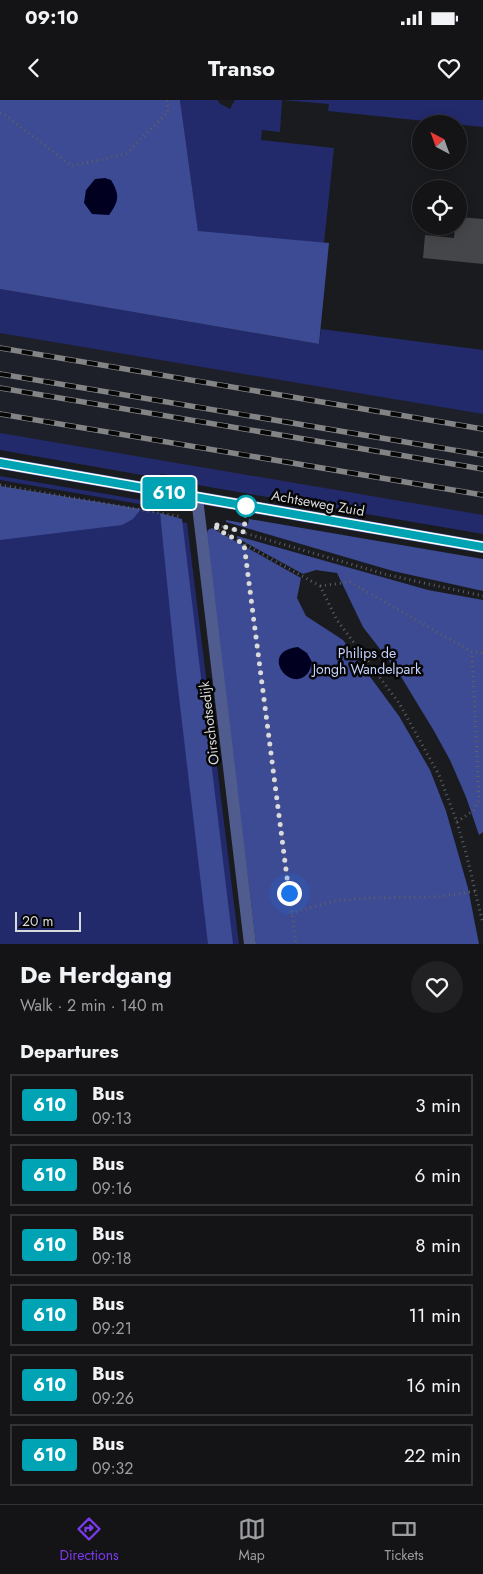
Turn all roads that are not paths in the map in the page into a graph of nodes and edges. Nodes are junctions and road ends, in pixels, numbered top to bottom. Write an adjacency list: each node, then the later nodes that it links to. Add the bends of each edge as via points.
1 (0, 463): 2 (street, Achtseweg Zuid)
2 (197, 498): 3 (street, Achtseweg Zuid); 4 (street, Oirschotsedijk)
3 (483, 547)
4 (250, 944)

